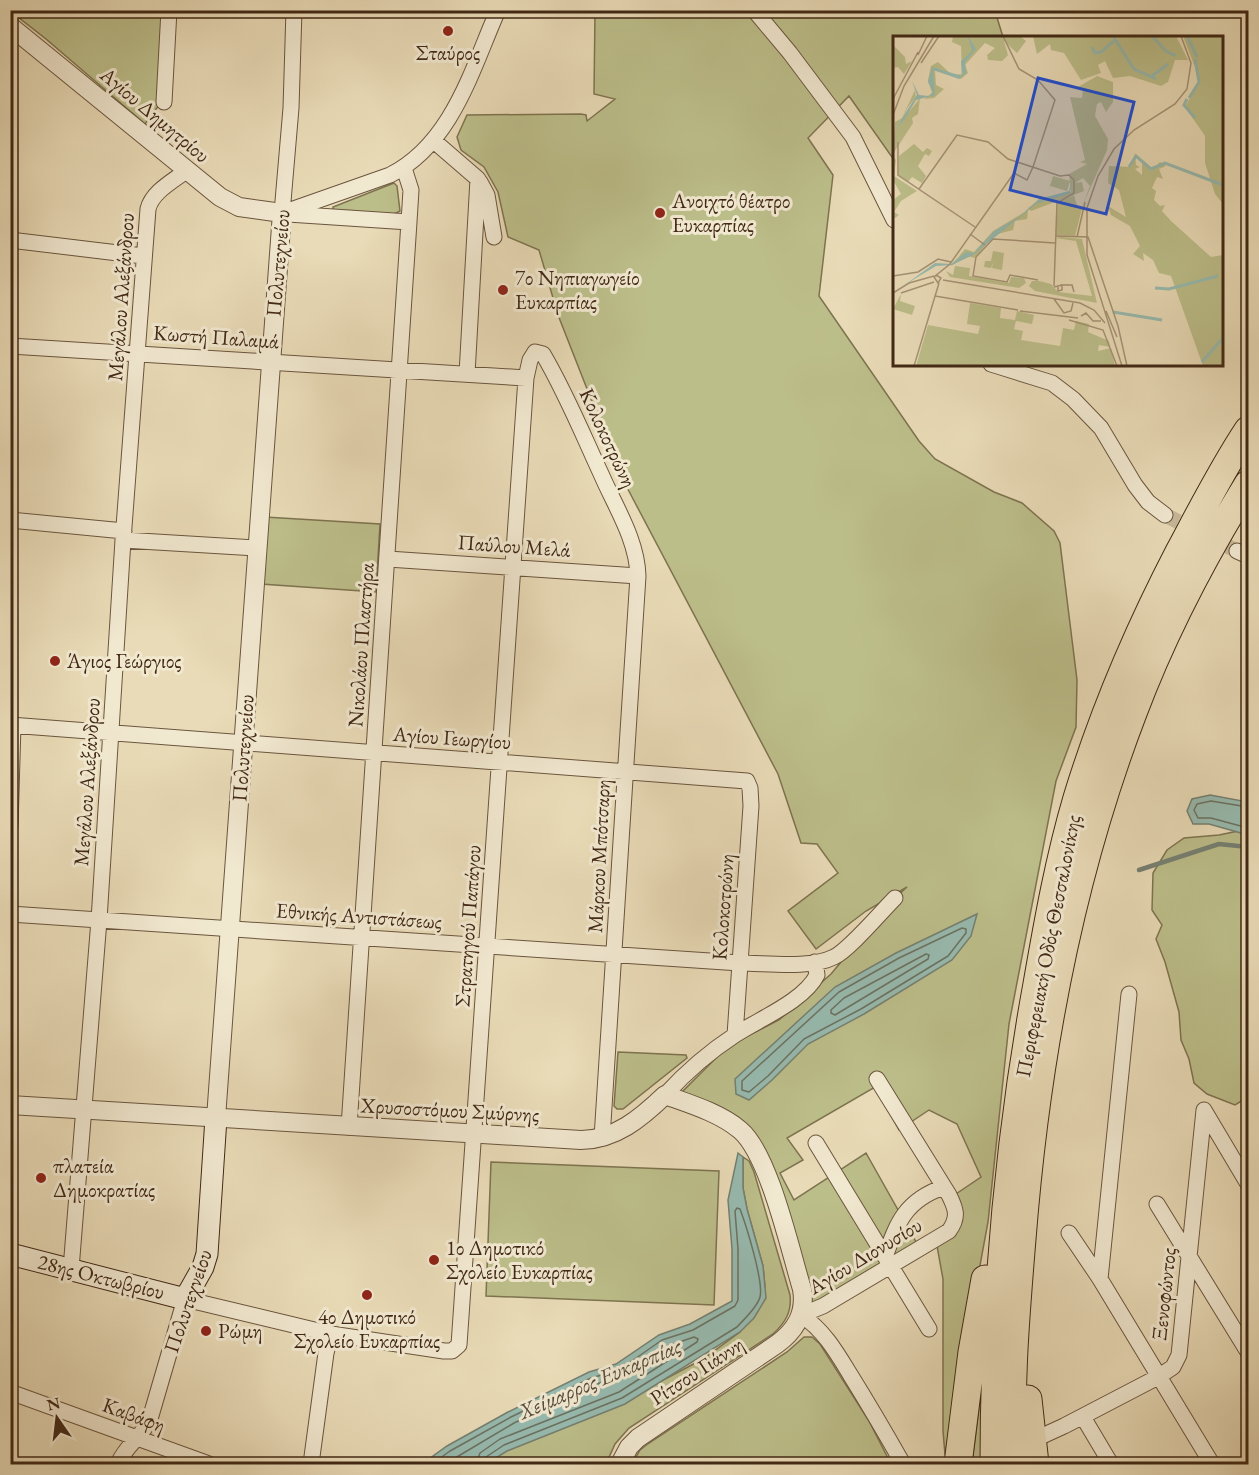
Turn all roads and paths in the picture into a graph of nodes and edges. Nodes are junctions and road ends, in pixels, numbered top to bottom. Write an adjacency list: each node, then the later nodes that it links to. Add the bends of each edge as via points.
1 (169, 10): 6 (street)
2 (294, 10): 11 (street, Πολυτεχνείου)
3 (498, 10): 7 (street, Αγίου Δημητρίου, via 458,101)
4 (754, 10): 12 (street, via 853,137)
5 (10, 27): 9 (street, Αγίου Δημητρίου)
6 (164, 102)
7 (434, 141): 8 (street, Αγίου Δημητρίου); 10 (street)
8 (404, 168): 11 (street, Αγίου Δημητρίου); 13 (street, Νικολάου Πλαστήρα, via 411,190)
9 (186, 171): 11 (street, Αγίου Δημητρίου, via 234,206); 16 (street, Μεγάλου Αλεξάνδρου, via 149,203)
10 (478, 179): 14 (street, via 487,195); 23 (street)
11 (282, 213): 13 (street, Αγίου Δημητρίου); 20 (street, Πολυτεχνείου)
12 (893, 218)
13 (410, 222): 22 (street, Νικολάου Πλαστήρα)
14 (494, 237)
15 (10, 240): 16 (street)
16 (143, 256): 18 (street, Μεγάλου Αλεξάνδρου)
17 (10, 345): 18 (street, Κωστή Παλαμά)
18 (138, 352): 20 (street, Κωστή Παλαμά); 29 (street, Μεγάλου Αλεξάνδρου)
19 (543, 354): 24 (street, Στρατηγού Παπάγου, via 535,352 531,356); 33 (street, Κολοκοτρώνη, via 630,535)
20 (270, 362): 22 (street, Κωστή Παλαμά); 30 (street, Πολυτεχνείου)
21 (998, 366): 27 (street, via 1052,382 1073,399 1101,428 1148,502)
22 (400, 369): 23 (street, Κωστή Παλαμά); 31 (street, Νικολάου Πλαστήρα)
23 (467, 374): 24 (street, Κωστή Παλαμά)
24 (526, 378): 32 (street, Στρατηγού Παπάγου)
25 (1248, 430): 54 (highway, Περιφερειακή Οδός Θεσσαλονίκης, via 1158,591 1094,746 1055,886)
26 (1248, 484): 74 (highway, Περιφερειακή Οδός Θεσσαλονίκης, via 1193,578 1164,639 1121,745 1096,826 1048,1028 1025,1200)
27 (1165, 515)
28 (10, 520): 29 (street)
29 (123, 536): 30 (street); 35 (street, Μεγάλου Αλεξάνδρου)
30 (257, 548): 36 (street, Πολυτεχνείου)
31 (388, 559): 32 (street, Παύλου Μελά); 37 (street, Νικολάου Πλαστήρα)
32 (513, 567): 33 (street, Παύλου Μελά); 38 (street, Στρατηγού Παπάγου)
33 (638, 576): 39 (street, Μάρκου Μπότσαρη)
34 (12, 725): 35 (street, Αγίου Γεωργίου); 41 (street)
35 (111, 733): 36 (street, Αγίου Γεωργίου); 44 (street, Μεγάλου Αλεξάνδρου)
36 (244, 743): 37 (street, Αγίου Γεωργίου); 45 (street, Πολυτεχνείου)
37 (374, 753): 38 (street, Αγίου Γεωργίου); 46 (street, Νικολάου Πλαστήρα)
38 (500, 762): 39 (street, Αγίου Γεωργίου); 47 (street, Στρατηγού Παπάγου)
39 (625, 772): 40 (street, Αγίου Γεωργίου); 48 (street, Μάρκου Μπότσαρη)
40 (747, 781): 50 (street, Κολοκοτρώνη, via 751,806)
41 (10, 826)
42 (895, 898): 49 (street, Εθνικής Αντιστάσεως, via 840,953)
43 (10, 914): 44 (street, Εθνικής Αντιστάσεως)
44 (99, 920): 45 (street, Εθνικής Αντιστάσεως); 57 (street, Μεγάλου Αλεξάνδρου)
45 (230, 929): 46 (street, Εθνικής Αντιστάσεως); 58 (street, Πολυτεχνείου)
46 (362, 937): 47 (street, Εθνικής Αντιστάσεως); 59 (street, Νικολάου Πλαστήρα)
47 (488, 946): 48 (street, Εθνικής Αντιστάσεως); 60 (street, Στρατηγού Παπάγου)
48 (614, 954): 50 (street, Εθνικής Αντιστάσεως); 61 (street, Μάρκου Μπότσαρη)
49 (815, 962): 50 (street, Εθνικής Αντιστάσεως); 52 (street, Χρυσοστόμου Σμύρνης, via 817,975 805,991)
50 (740, 963): 52 (street, Κολοκοτρώνη)
51 (1129, 994): 71 (street)
52 (735, 1035): 55 (street, Χρυσοστόμου Σμύρνης, via 700,1061)
53 (877, 1079): 64 (street)
54 (1019, 1092): 88 (highway, via 972,1352); 89 (highway, Περιφερειακή Οδός Θεσσαλονίκης, via 1000,1274)
55 (665, 1095): 61 (street, Χρυσοστόμου Σμύρνης, via 631,1123); 73 (street, via 730,1123 752,1143 766,1172 802,1288)
56 (10, 1105): 57 (street, Χρυσοστόμου Σμύρνης)
57 (84, 1109): 58 (street, Χρυσοστόμου Σμύρνης); 70 (street, Μεγάλου Αλεξάνδρου)
58 (216, 1118): 59 (street, Χρυσοστόμου Σμύρνης); 72 (main road, Πολυτεχνείου, via 207,1254)
59 (349, 1127): 60 (street, Χρυσοστόμου Σμύρνης)
60 (475, 1134): 61 (street, Χρυσοστόμου Σμύρνης); 76 (street, Στρατηγού Παπάγου, via 458,1347 444,1351)
61 (602, 1138)
62 (816, 1143): 69 (street)
63 (1248, 1185): 68 (street, Ξενοφώντος, via 1204,1110)
64 (944, 1187): 69 (street, via 921,1197 907,1210 895,1229); 69 (street, Αγίου Διονυσίου, via 956,1214 949,1231)
65 (1157, 1204): 68 (street)
66 (1069, 1233): 71 (street)
67 (10, 1254): 70 (main road, 28ης Οκτωβρίου)
68 (1189, 1254): 77 (street); 78 (street, Ξενοφώντος, via 1179,1355 1175,1365)
69 (887, 1261): 73 (street, Αγίου Διονυσίου, via 824,1306); 75 (street)
70 (71, 1269): 72 (main road, 28ης Οκτωβρίου)
71 (1100, 1279): 78 (street)
72 (185, 1299): 76 (street, 28ης Οκτωβρίου); 82 (street, Πολυτεχνείου, via 150,1419)
73 (801, 1315): 86 (street, Ρίτσου Γιάννη, via 791,1332 777,1344 638,1438); 87 (street, via 832,1345)
74 (1016, 1321): 90 (highway, Περιφερειακή Οδός Θεσσαλονίκης); 91 (highway)
75 (929, 1329)
76 (331, 1334): 85 (street)
77 (1248, 1352)
78 (1158, 1377): 80 (street, Ξενοφώντος); 93 (street)
79 (10, 1392): 82 (street, Καβάφη)
80 (1083, 1417): 81 (street, Ξενοφώντος); 92 (street)
81 (1040, 1437)
82 (136, 1439): 83 (street, Πολυτεχνείου); 84 (street, Καβάφη)
83 (118, 1464)
84 (209, 1464)
85 (311, 1464)
86 (620, 1464)
87 (903, 1464)
88 (958, 1464)
89 (994, 1464)
90 (1014, 1464)
91 (1035, 1464)
92 (1111, 1464)
93 (1212, 1464)

